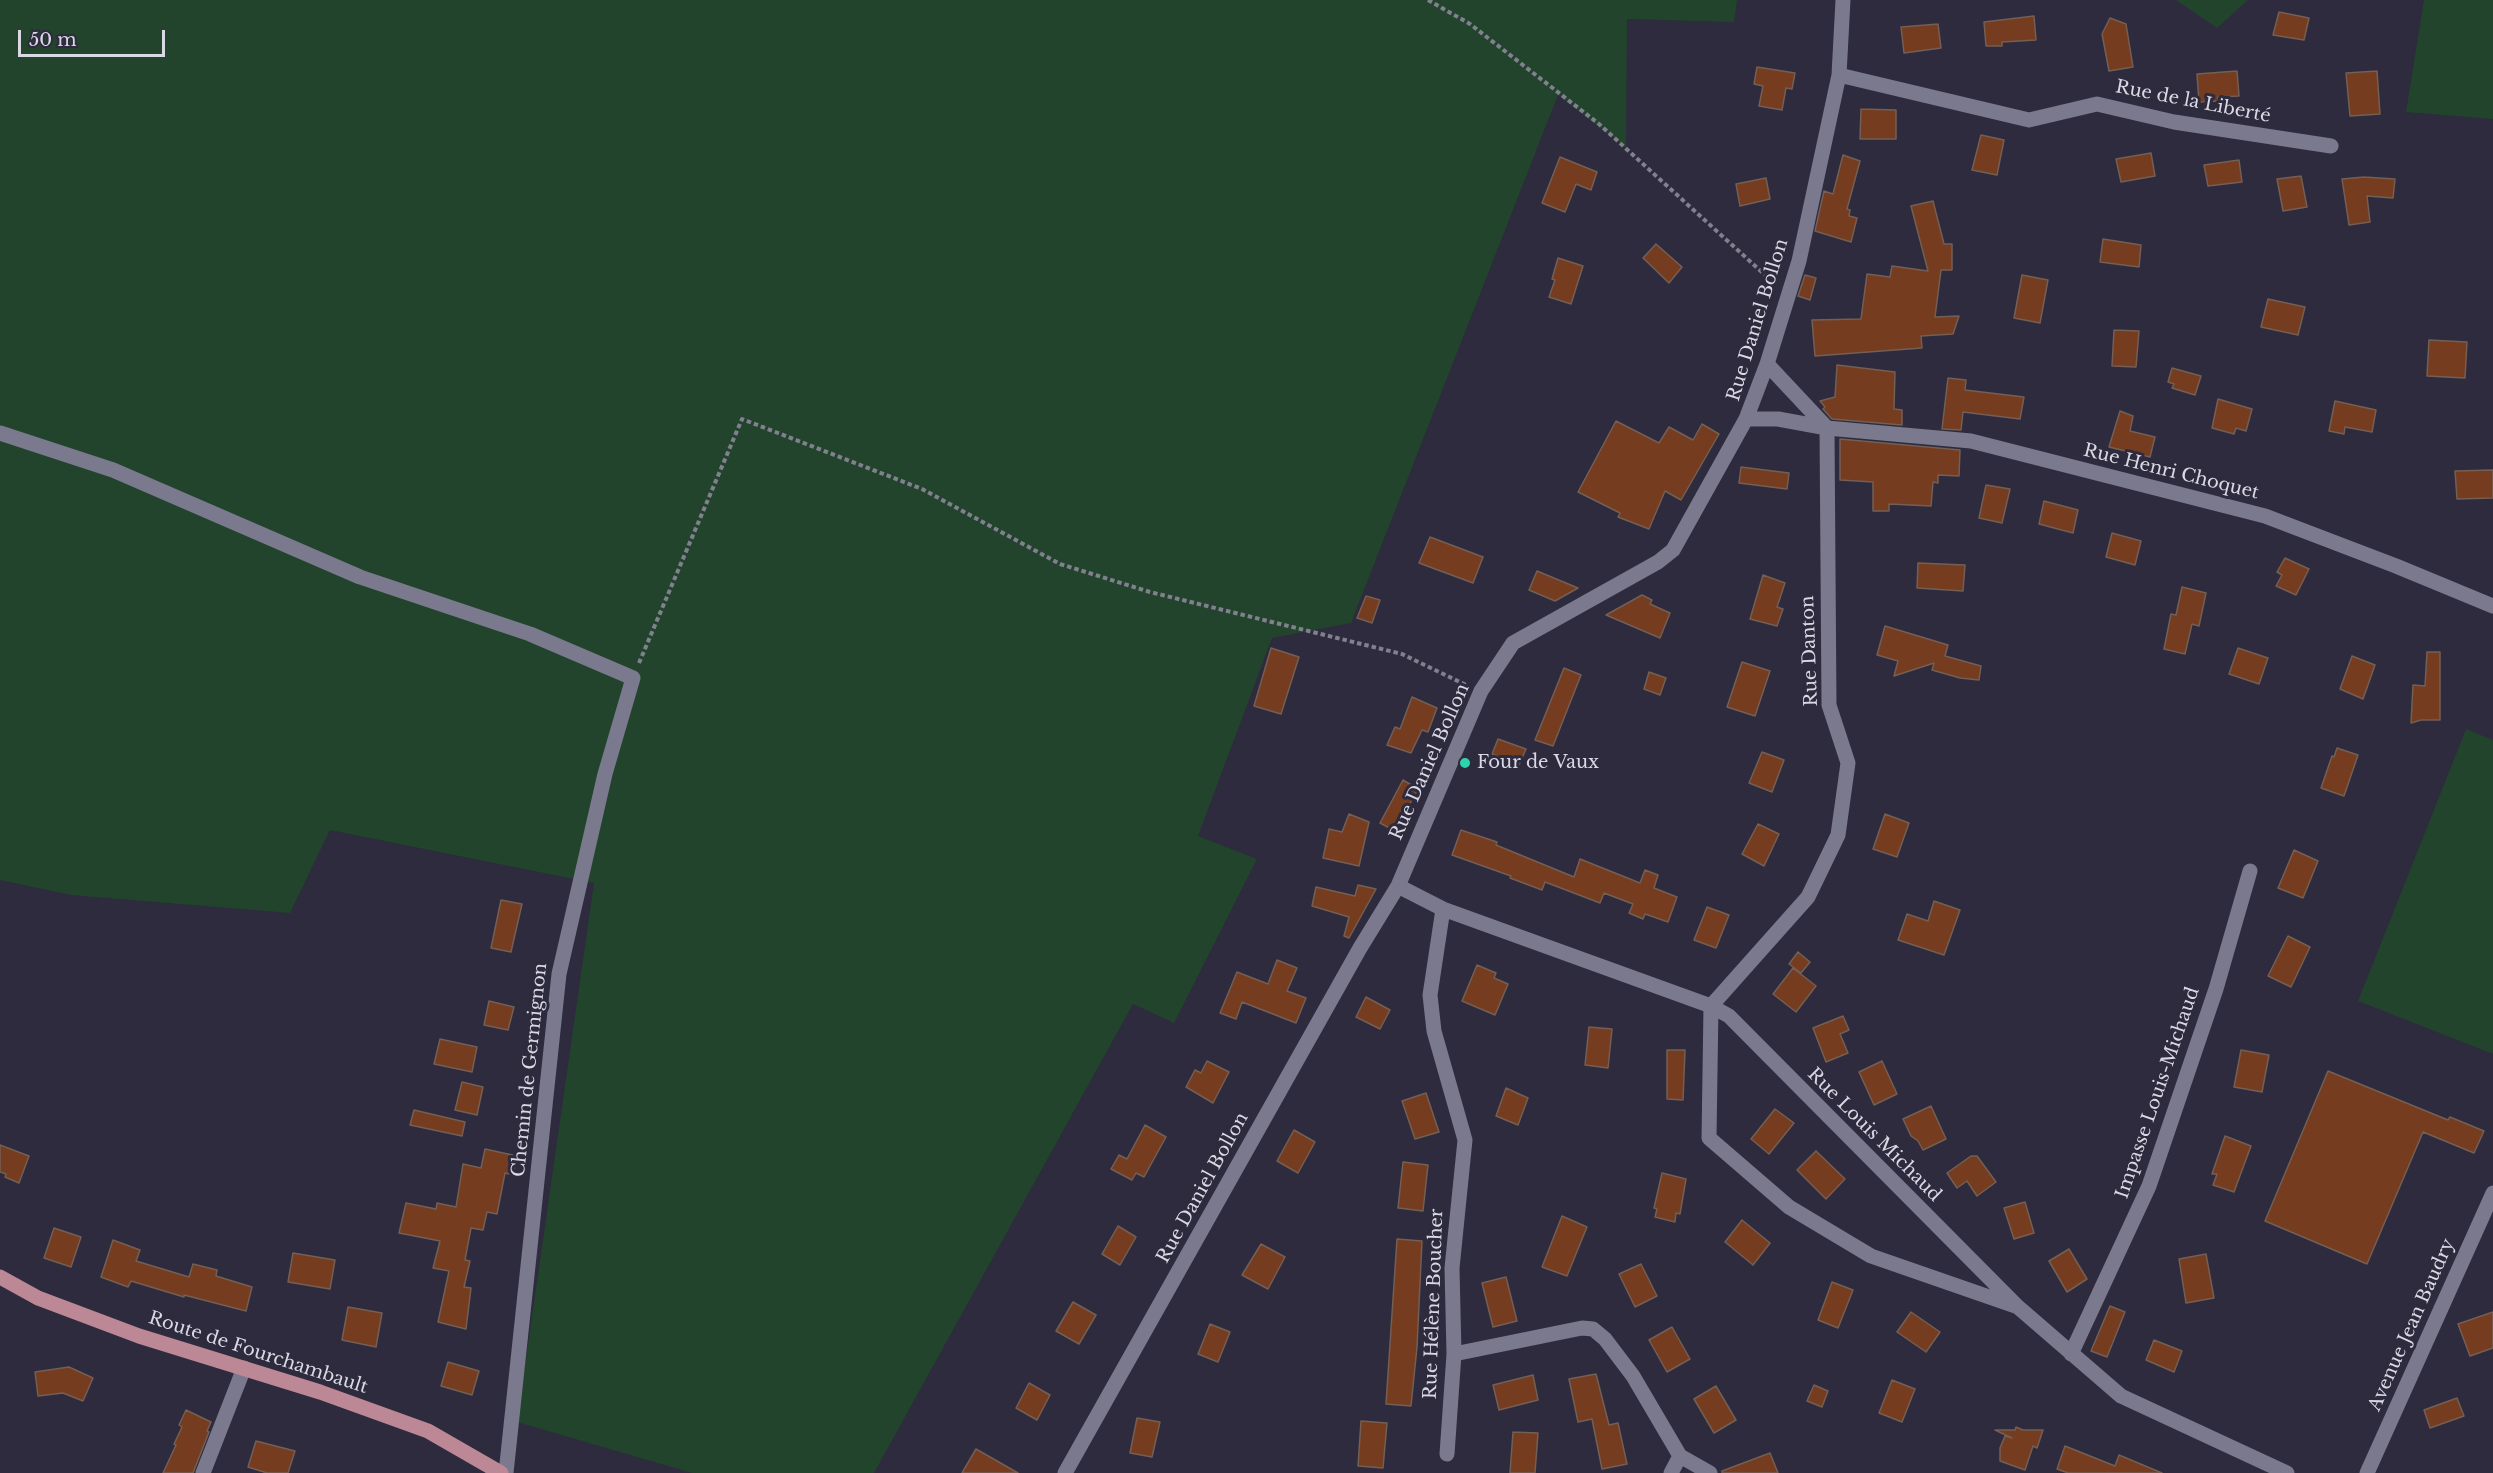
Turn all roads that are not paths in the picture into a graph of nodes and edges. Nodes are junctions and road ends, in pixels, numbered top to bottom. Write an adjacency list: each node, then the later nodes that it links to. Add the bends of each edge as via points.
1 (1843, 0): 2 (street, Rue Daniel Bollon)
2 (1839, 75): 3 (street, Rue de la Liberté, via 2029,120 2097,104 2174,122); 4 (street, Rue Daniel Bollon, via 1799,261)
3 (2331, 146)
4 (1767, 364): 5 (street, Rue Daniel Bollon); 6 (street)
5 (1746, 419): 6 (street, Rue Henri Choquet, via 1778,419); 10 (street, Rue Daniel Bollon, via 1673,550 1513,643 1481,691)
6 (1827, 428): 8 (street, Rue Henri Choquet, via 1971,441 2265,516); 12 (street, Rue Danton, via 1829,705 1848,763 1838,835 1808,897)
7 (0, 433): 23 (street, Chemin de Germignon, via 113,470 360,577 530,634 633,678 605,774 559,974)
8 (2493, 606)
9 (2250, 871): 17 (street, Impasse Louis-Michaud, via 2216,989 2149,1186)
10 (1398, 886): 11 (street, Rue Louis Michaud); 24 (street, Rue Daniel Bollon)
11 (1443, 909): 12 (street, Rue Louis Michaud); 16 (street, Rue Hélène Boucher, via 1430,994 1434,1031 1465,1140 1452,1268)
12 (1711, 1006): 15 (street, Rue Louis Michaud, via 1729,1016); 15 (street, via 1709,1138 1789,1207 1871,1256)
13 (2493, 1193): 28 (street, Avenue Jean Baudry)
14 (0, 1277): 18 (main road, Route de Fourchambault, via 38,1298 128,1332)
15 (2018, 1307): 17 (street, Rue Louis Michaud)
16 (1454, 1354): 19 (street, Rue Hélène Boucher); 20 (street, via 1593,1329 1633,1376)
17 (2071, 1354): 27 (street, Rue Louis Michaud, via 2121,1396)
18 (244, 1368): 21 (street); 22 (main road, Route de Fourchambault, via 428,1431)
19 (1447, 1454)
20 (1680, 1456): 25 (street); 26 (street)
21 (203, 1473)
22 (501, 1473)
23 (506, 1473)
24 (1065, 1473)
25 (1671, 1473)
26 (1710, 1473)
27 (2287, 1473)
28 (2367, 1473)

